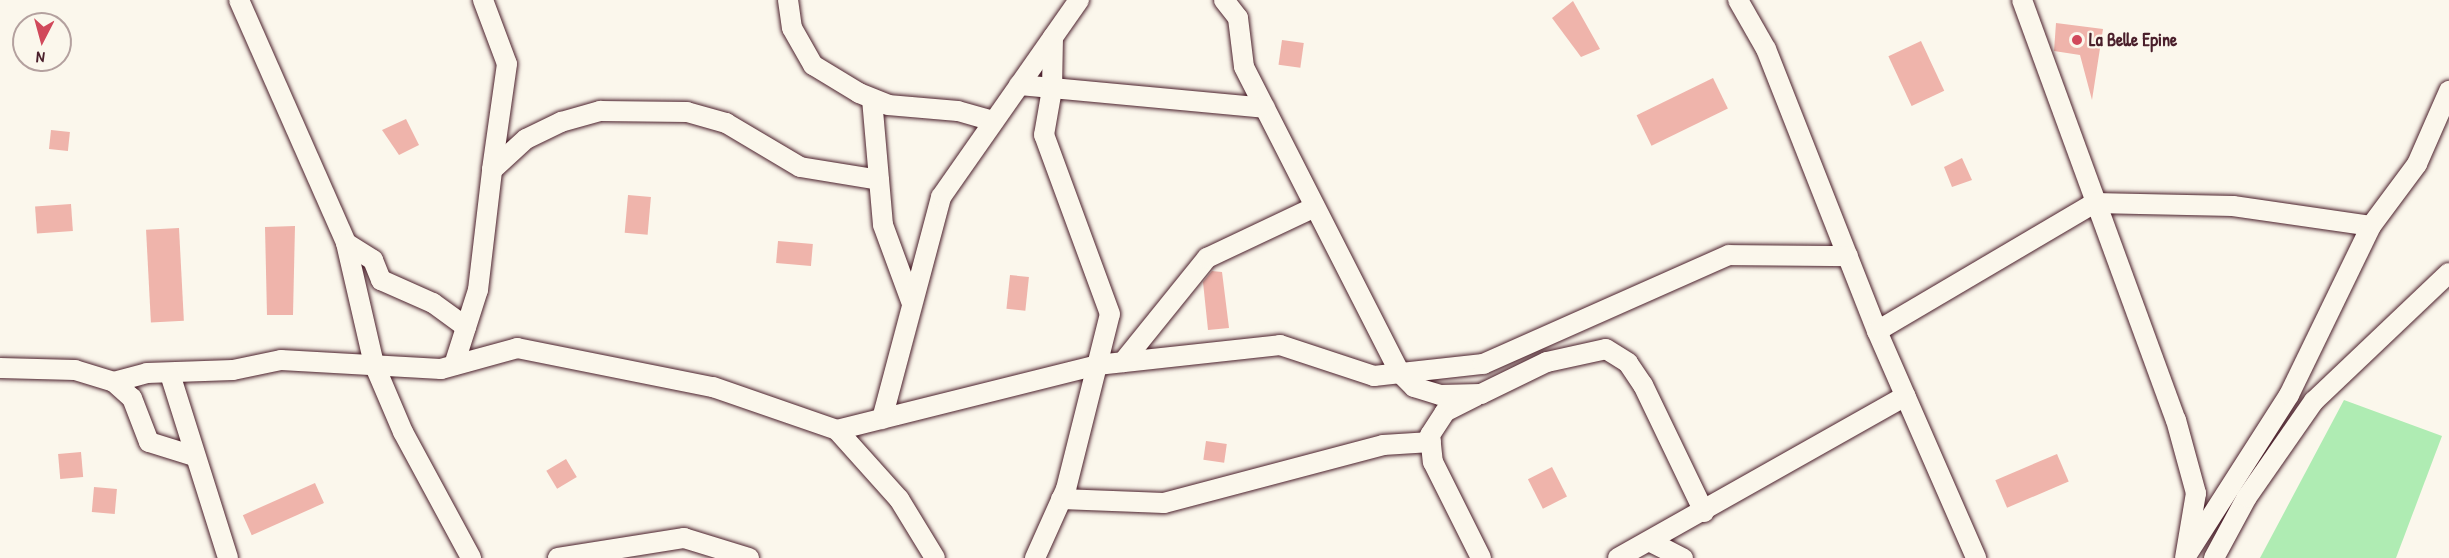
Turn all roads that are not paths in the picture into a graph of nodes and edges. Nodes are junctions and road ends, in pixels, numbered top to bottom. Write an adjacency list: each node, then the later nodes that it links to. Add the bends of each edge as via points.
1 (238, 0): 20 (street)
2 (483, 0): 15 (street, via 507,64)
3 (788, 0): 12 (street, via 792,27 813,65)
4 (1078, 0): 8 (street)
5 (1224, 0): 13 (street, via 1238,18 1244,67)
6 (1738, 0): 21 (street, via 1766,49)
7 (2022, 0): 17 (street)
8 (1053, 37): 9 (street); 10 (street)
9 (1019, 86): 10 (street); 14 (street)
10 (1052, 89): 13 (street); 29 (street, via 1044,135 1110,314)
11 (2449, 91): 19 (street, via 2417,164)
12 (872, 99): 14 (street); 16 (street)
13 (1265, 108): 18 (street)
14 (994, 121): 23 (street, via 940,197)
15 (492, 170): 16 (street, via 526,139 561,122 641,108 687,112 726,123 800,166); 24 (street, via 478,290)
16 (879, 180): 23 (street, via 883,225)
17 (2094, 203): 19 (street, via 2233,206); 25 (street); 53 (street, via 2114,244 2196,493)
18 (1315, 207): 26 (street, via 1207,258); 31 (street)
19 (2371, 226): 53 (street, via 2289,395)
20 (346, 243): 24 (street, via 373,260 381,280 433,303); 27 (street)
21 (1848, 256): 25 (street); 31 (street, via 1729,255 1523,351 1483,364)
22 (2449, 273): 54 (street, via 2314,401 2247,497)
23 (911, 301): 36 (street)
24 (466, 327): 28 (street)
25 (1878, 331): 35 (street)
26 (1123, 362): 29 (street); 31 (street, via 1280,345 1374,376)
27 (374, 364): 28 (street); 32 (street, via 281,360 233,370); 44 (street, via 403,432)
28 (454, 365): 37 (street, via 517,348 713,387)
29 (1097, 365): 36 (street); 40 (street)
30 (0, 368): 33 (street, via 75,370)
31 (1400, 373): 34 (street, via 1414,387 1440,395)
32 (170, 374): 33 (street); 39 (street)
33 (114, 382): 39 (street, via 132,398 149,442)
34 (1481, 394): 38 (street, via 1445,412); 41 (street, via 1547,362 1606,349 1628,363 1643,385)
35 (1906, 396): 41 (street); 52 (street)
36 (882, 419): 37 (street)
37 (837, 430): 47 (street, via 898,499)
38 (1431, 442): 40 (street, via 1383,445 1164,503); 49 (street, via 1433,462)
39 (194, 456): 43 (street)
40 (1061, 499): 48 (street)
41 (1704, 512): 42 (street)
42 (1651, 542): 50 (street); 51 (street)
43 (228, 558)
44 (471, 558)
45 (558, 558): 46 (street, via 684,538)
46 (749, 558)
47 (935, 558)
48 (1035, 558)
49 (1481, 558)
50 (1618, 558)
51 (1683, 558)
52 (1976, 558)
53 (2185, 558)
54 (2214, 558)

